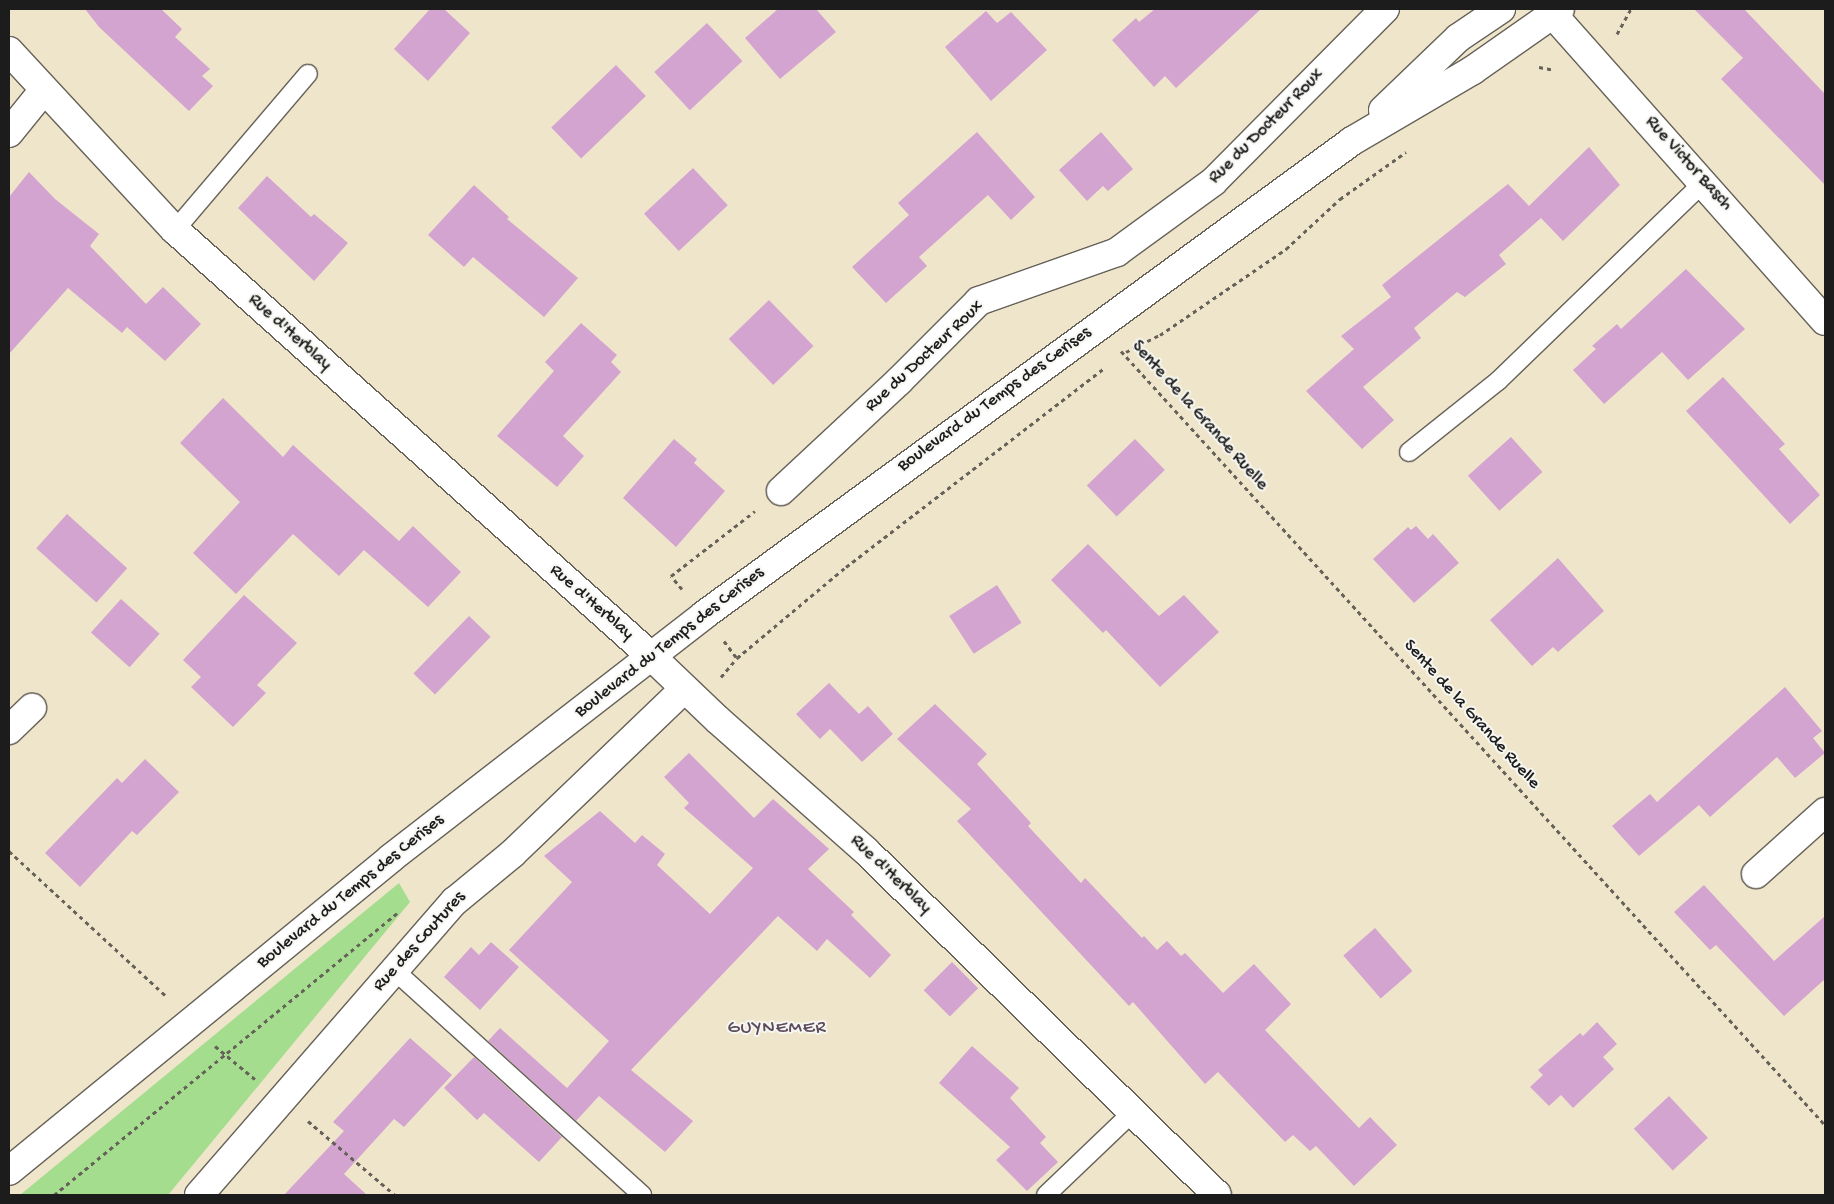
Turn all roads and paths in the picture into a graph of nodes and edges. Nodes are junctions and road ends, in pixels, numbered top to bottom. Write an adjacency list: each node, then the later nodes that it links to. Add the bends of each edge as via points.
1 (1385, 9): 21 (main road, Rue du Docteur Roux, via 1213,182 1117,252 979,302)
2 (1501, 9): 11 (main road, Boulevard du Temps des Cerises, via 1458,38)
3 (1631, 9): 6 (path, via 1608,45)
4 (1554, 10): 6 (main road, Rue Victor Basch); 11 (main road, Boulevard du Temps des Cerises, via 1473,70)
5 (9, 51): 9 (main road, Rue d'Herblay)
6 (1593, 58): 7 (path, via 1574,71); 13 (main road, Rue Victor Basch)
7 (1531, 67)
8 (308, 74): 14 (lane)
9 (43, 91): 10 (main road); 14 (main road, Rue d'Herblay)
10 (9, 133)
11 (1352, 141): 16 (main road, Boulevard du Temps des Cerises)
12 (1410, 149): 17 (path, via 1340,199 1286,249 1160,336)
13 (1704, 182): 15 (main road, Rue Victor Basch); 20 (lane, via 1498,381)
14 (175, 230): 22 (main road, Rue d'Herblay)
15 (1825, 321)
16 (1096, 326): 17 (path, Sente de la Grande Ruelle); 22 (main road, Boulevard du Temps des Cerises, via 704,614)
17 (1123, 353): 18 (path); 32 (path, Sente de la Grande Ruelle)
18 (1116, 359)
19 (1108, 365): 23 (path, via 937,494)
20 (1409, 452)
21 (781, 491)
22 (652, 657): 24 (main road, Rue d'Herblay); 33 (main road, Boulevard du Temps des Cerises, via 384,865)
23 (737, 658)
24 (684, 689): 30 (main road, Rue des Coutures, via 512,854 454,901); 31 (main road, Rue d'Herblay, via 866,851)
25 (32, 708): 26 (main road)
26 (9, 730)
27 (1825, 812): 28 (main road)
28 (1756, 874)
29 (402, 908): 34 (path)
30 (394, 970): 35 (main road, Rue des Coutures); 36 (lane)
31 (1132, 1112): 37 (lane); 38 (main road, Rue d'Herblay)
32 (1825, 1125)
33 (9, 1171)
34 (54, 1195)
35 (199, 1195)
36 (642, 1195)
37 (1046, 1195)
38 (1217, 1195)

